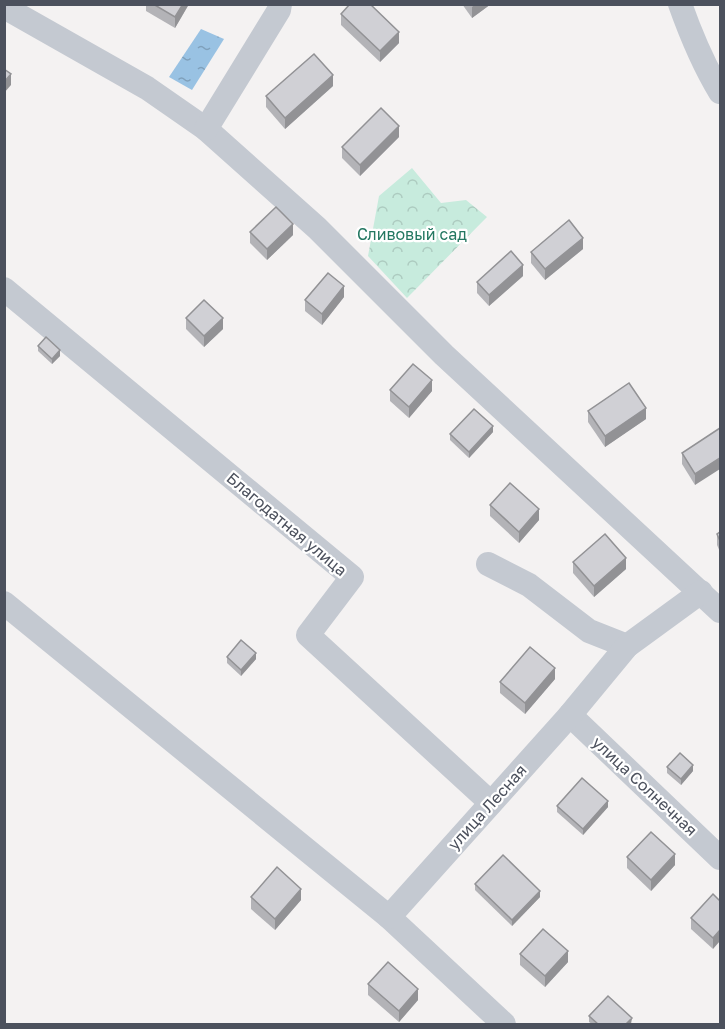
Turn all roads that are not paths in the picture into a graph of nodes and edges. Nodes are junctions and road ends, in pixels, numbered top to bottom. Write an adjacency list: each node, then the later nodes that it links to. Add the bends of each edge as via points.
1 (280, 4): 5 (street)
2 (680, 4): 4 (street, via 691,37)
3 (4, 8): 5 (street, via 147,88)
4 (720, 92)
5 (206, 129): 8 (street)
6 (4, 289): 13 (street, Благодатная улица, via 352,577 308,635)
7 (489, 564): 11 (street, via 529,585 589,631)
8 (700, 592): 10 (street); 11 (street, улица Лесная)
9 (4, 603): 15 (street)
10 (720, 611)
11 (627, 646): 12 (street, улица Лесная)
12 (570, 715): 13 (street, улица Лесная); 14 (street, улица Солнечная)
13 (491, 803): 15 (street, улица Лесная)
14 (720, 858)
15 (389, 917): 16 (street)
16 (504, 1024)

